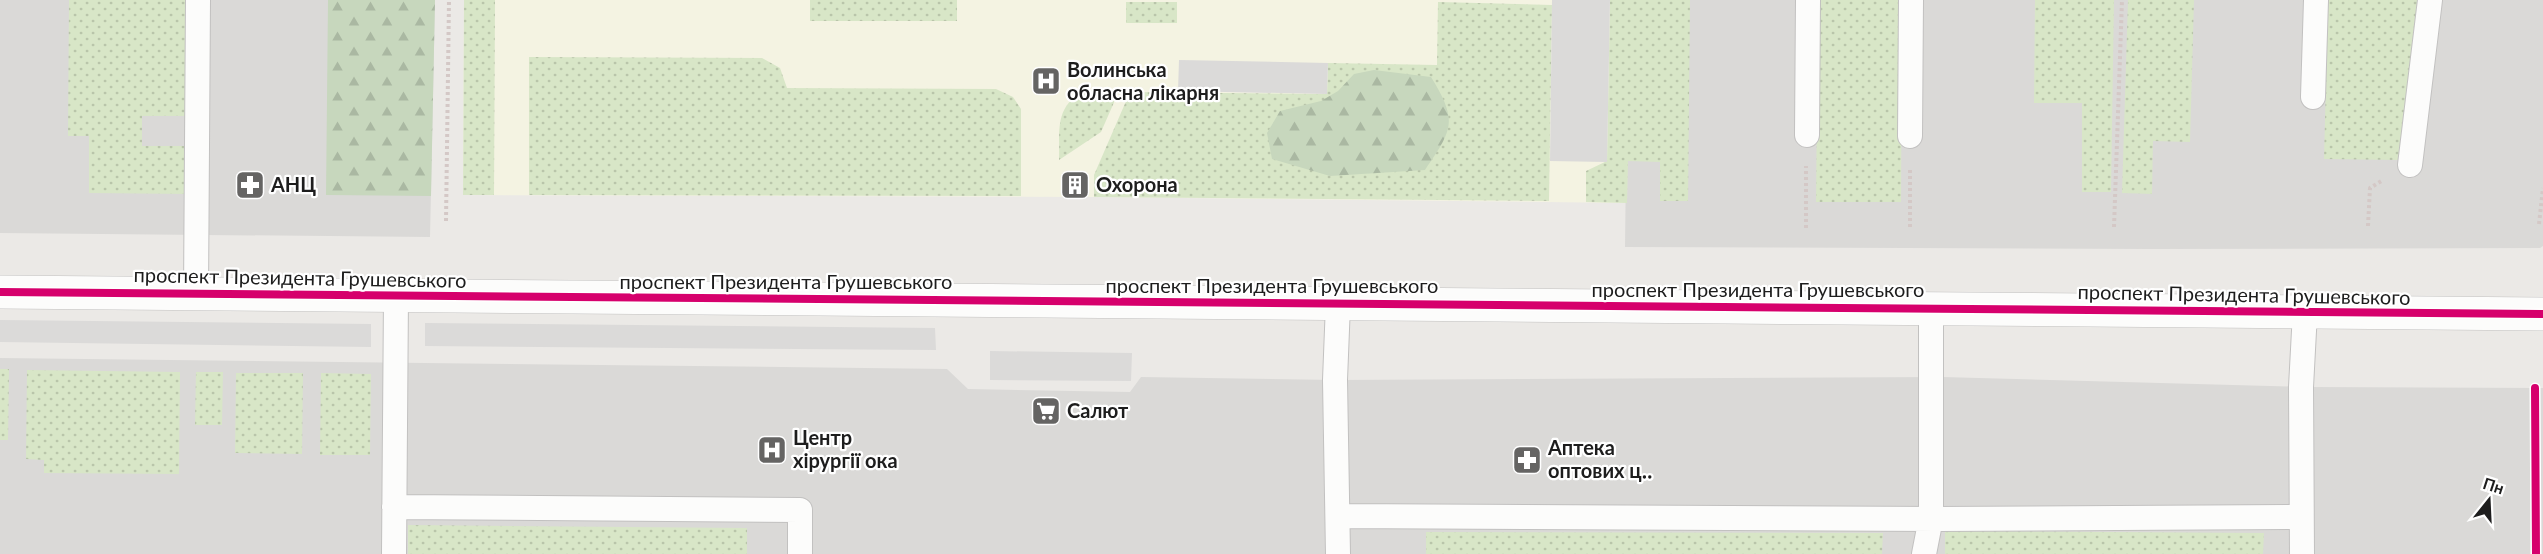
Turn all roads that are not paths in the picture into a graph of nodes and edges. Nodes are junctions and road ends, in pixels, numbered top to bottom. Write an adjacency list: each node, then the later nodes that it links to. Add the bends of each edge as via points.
1 (198, 0): 11 (lane)
2 (1808, 0): 7 (lane)
3 (1911, 0): 8 (lane)
4 (2316, 0): 6 (lane)
5 (2430, 0): 9 (lane)
6 (2313, 97)
7 (1807, 135)
8 (1910, 136)
9 (2410, 165)
10 (0, 292): 11 (street, проспект Президента Грушевського)
11 (196, 293): 12 (street, проспект Президента Грушевського)
12 (396, 296): 13 (street, проспект Президента Грушевського); 17 (lane)
13 (1338, 304): 14 (street, проспект Президента Грушевського); 18 (lane)
14 (1931, 308): 15 (street, проспект Президента Грушевського); 20 (lane)
15 (2305, 312): 16 (street, проспект Президента Грушевського); 19 (lane)
16 (2543, 314)
17 (394, 507): 21 (lane); 22 (lane, via 800,510)
18 (1338, 516): 20 (lane); 23 (lane)
19 (2301, 517): 20 (lane); 25 (lane)
20 (1931, 518): 24 (lane)
21 (394, 554)
22 (800, 554)
23 (1338, 554)
24 (1924, 554)
25 (2302, 554)

